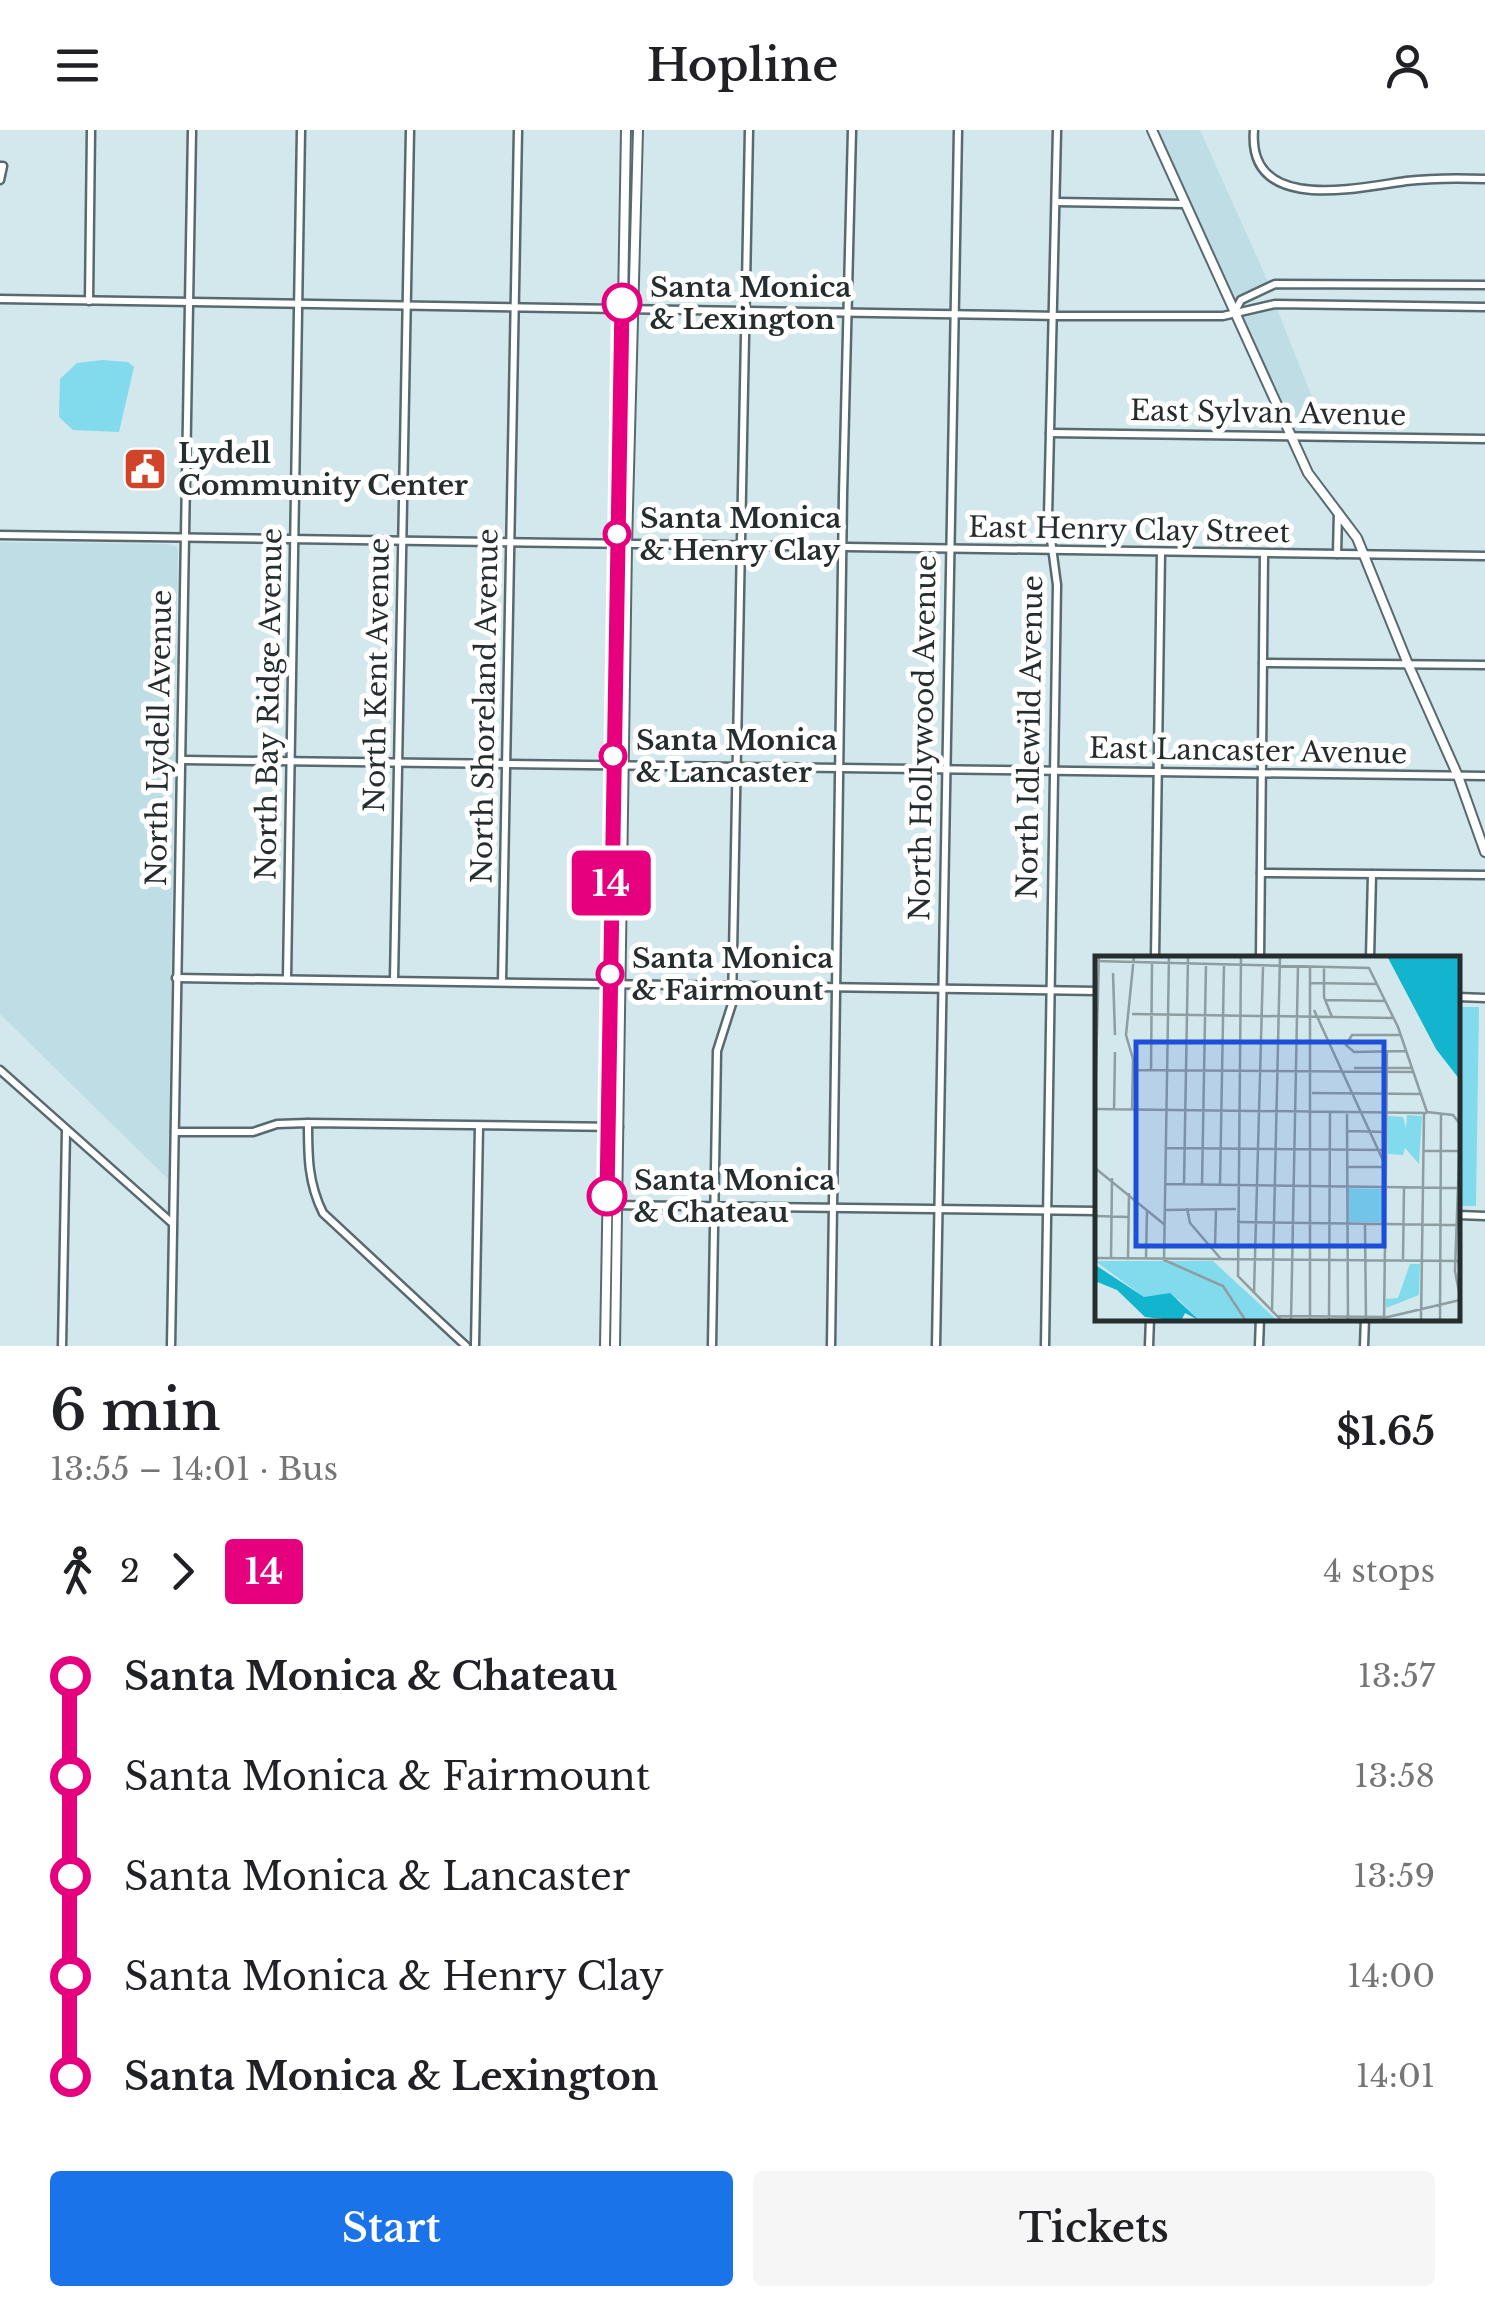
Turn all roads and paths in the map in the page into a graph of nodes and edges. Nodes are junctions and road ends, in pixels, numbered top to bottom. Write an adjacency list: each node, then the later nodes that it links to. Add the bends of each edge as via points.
1 (91, 130): 21 (street)
2 (192, 130): 22 (street, North Lydell Avenue)
3 (301, 130): 23 (street, North Bay Ridge Avenue)
4 (410, 130): 25 (street, North Kent Avenue)
5 (518, 130): 26 (street, North Shoreland Avenue)
6 (626, 130): 27 (street)
7 (638, 130): 28 (street)
8 (749, 130): 29 (street)
9 (852, 130): 30 (street)
10 (958, 130): 32 (street, North Hollywood Avenue)
11 (1057, 130): 17 (street, North Idlewild Avenue)
12 (1152, 130): 18 (street)
13 (1254, 130): 15 (street, via 1262,167 1292,187 1352,190)
14 (0, 166): 16 (street)
15 (1485, 179)
16 (0, 180)
17 (1056, 202): 18 (street); 33 (street, North Idlewild Avenue)
18 (1184, 204): 31 (street)
19 (1485, 285): 31 (street, via 1275,284 1241,300)
20 (0, 299): 21 (street)
21 (89, 301): 22 (street)
22 (188, 303): 23 (street); 39 (street, North Lydell Avenue)
23 (298, 305): 25 (street); 40 (street, North Bay Ridge Avenue)
24 (1485, 306): 31 (street, via 1275,304)
25 (407, 307): 26 (street); 41 (street, North Kent Avenue)
26 (514, 308): 27 (street); 42 (street, North Shoreland Avenue)
27 (622, 310): 28 (street); 43 (street)
28 (634, 310): 29 (street); 44 (street)
29 (746, 312): 30 (street); 45 (street)
30 (848, 312): 32 (street); 46 (street)
31 (1234, 312): 33 (street); 35 (street)
32 (953, 314): 33 (street); 47 (street, North Hollywood Avenue)
33 (1053, 316): 34 (street, North Idlewild Avenue)
34 (1050, 433): 35 (street, East Sylvan Avenue); 48 (street, North Idlewild Avenue)
35 (1290, 436): 36 (street, East Sylvan Avenue); 37 (street)
36 (1485, 439)
37 (1338, 511): 51 (street); 52 (street)
38 (0, 535): 39 (street, East Henry Clay Street)
39 (184, 540): 40 (street, East Henry Clay Street); 57 (street, North Lydell Avenue)
40 (294, 541): 41 (street, East Henry Clay Street); 58 (street, North Bay Ridge Avenue)
41 (402, 542): 42 (street, East Henry Clay Street); 59 (street, North Kent Avenue)
42 (510, 544): 43 (street, East Henry Clay Street); 60 (street, North Shoreland Avenue)
43 (616, 546): 44 (street, East Henry Clay Street); 61 (street)
44 (627, 546): 45 (street, East Henry Clay Street); 62 (street)
45 (740, 547): 46 (street, East Henry Clay Street); 63 (street)
46 (843, 549): 47 (street, East Henry Clay Street); 64 (street)
47 (948, 550): 48 (street, East Henry Clay Street); 65 (street, North Hollywood Avenue)
48 (1053, 551): 49 (street, East Henry Clay Street); 66 (street, North Idlewild Avenue)
49 (1161, 552): 50 (street, East Henry Clay Street); 67 (street)
50 (1264, 554): 51 (street, East Henry Clay Street); 54 (street)
51 (1337, 554): 52 (street, East Henry Clay Street)
52 (1364, 555): 53 (street, East Henry Clay Street); 55 (street)
53 (1485, 556)
54 (1263, 663): 55 (street); 68 (street)
55 (1408, 664): 56 (street); 69 (street)
56 (1485, 665)
57 (183, 760): 58 (street, East Lancaster Avenue); 78 (street, North Lydell Avenue)
58 (290, 761): 59 (street, East Lancaster Avenue); 79 (street, North Bay Ridge Avenue)
59 (398, 762): 60 (street, East Lancaster Avenue); 80 (street, North Kent Avenue)
60 (506, 764): 61 (street, East Lancaster Avenue); 81 (street, North Shoreland Avenue)
61 (613, 766): 62 (street, East Lancaster Avenue); 82 (street)
62 (625, 766): 63 (street, East Lancaster Avenue); 83 (street)
63 (737, 768): 64 (street, East Lancaster Avenue); 84 (street)
64 (840, 768): 65 (street, East Lancaster Avenue); 85 (street)
65 (945, 768): 66 (street, East Lancaster Avenue); 86 (street, North Hollywood Avenue)
66 (1054, 770): 67 (street, East Lancaster Avenue); 87 (street, North Idlewild Avenue)
67 (1158, 772): 68 (street, East Lancaster Avenue); 75 (street)
68 (1262, 773): 69 (street, East Lancaster Avenue); 72 (street)
69 (1458, 776): 70 (street, East Lancaster Avenue); 71 (street)
70 (1485, 776)
71 (1485, 852)
72 (1261, 873): 73 (street); 76 (street)
73 (1372, 874): 74 (street); 77 (street)
74 (1485, 875)
75 (1155, 956)
76 (1260, 956)
77 (1370, 956)
78 (176, 978): 79 (street); 97 (street, North Lydell Avenue)
79 (287, 978): 80 (street)
80 (394, 980): 81 (street)
81 (502, 982): 82 (street)
82 (610, 985): 83 (street); 94 (street)
83 (621, 985): 84 (street); 95 (street)
84 (732, 987): 85 (street); 99 (street, via 718,1050)
85 (837, 988): 86 (street); 100 (street)
86 (942, 990): 87 (street); 101 (street, North Hollywood Avenue)
87 (1051, 990): 88 (street); 102 (street, North Idlewild Avenue)
88 (1095, 991)
89 (1460, 997): 90 (street)
90 (1485, 998)
91 (0, 1070): 96 (street)
92 (308, 1122): 93 (street); 97 (street, via 253,1132); 111 (street, via 308,1170 322,1213)
93 (479, 1126): 94 (street); 112 (street)
94 (608, 1127): 95 (street); 98 (street)
95 (619, 1127): 98 (street)
96 (66, 1130): 106 (street); 109 (street)
97 (175, 1132): 106 (street, North Lydell Avenue)
98 (612, 1205): 99 (street); 113 (street); 114 (street)
99 (714, 1206): 100 (street); 115 (street)
100 (832, 1207): 101 (street); 116 (street)
101 (938, 1208): 102 (street); 117 (street, North Hollywood Avenue)
102 (1048, 1210): 103 (street); 118 (street, North Idlewild Avenue)
103 (1095, 1210)
104 (1460, 1215): 105 (street)
105 (1485, 1216)
106 (172, 1223): 110 (street, North Lydell Avenue)
107 (1150, 1321): 119 (street)
108 (1365, 1321): 120 (street)
109 (62, 1346)
110 (170, 1346)
111 (466, 1346)
112 (474, 1346)
113 (605, 1346)
114 (615, 1346)
115 (712, 1346)
116 (831, 1346)
117 (936, 1346)
118 (1046, 1346)
119 (1149, 1346)
120 (1364, 1346)

